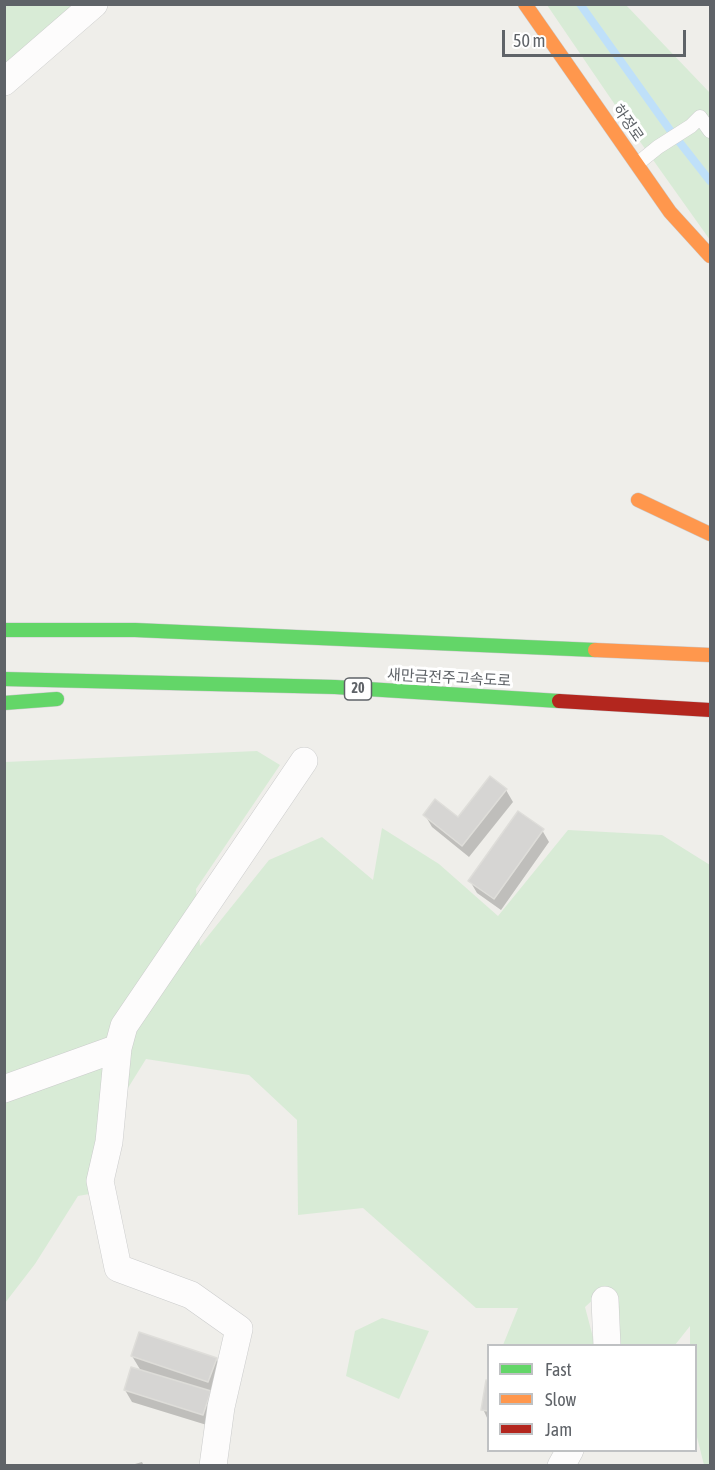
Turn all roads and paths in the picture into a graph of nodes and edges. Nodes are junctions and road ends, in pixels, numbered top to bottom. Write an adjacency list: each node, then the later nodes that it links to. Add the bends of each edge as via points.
1 (94, 4): 3 (street)
2 (525, 4): 5 (main road, 하정로)
3 (4, 82)
4 (711, 131): 5 (lane, via 700,117)
5 (637, 164): 6 (main road, 하정로, via 670,212)
6 (711, 256)
7 (638, 500): 8 (main road)
8 (711, 534)
9 (4, 630): 10 (main road, via 135,630)
10 (711, 655)
11 (4, 679): 12 (main road, 새만금전주고속도로 / 20)
12 (266, 686): 13 (main road); 16 (main road, 새만금전주고속도로 / 20)
13 (116, 695)
14 (70, 698): 15 (main road)
15 (4, 703)
16 (711, 710)
17 (304, 761): 18 (street, via 124,1026)
18 (118, 1048): 19 (street); 23 (street, via 109,1142 100,1181 118,1268 191,1295 239,1329 221,1407)
19 (4, 1089)
20 (604, 1300): 21 (street)
21 (607, 1344)
22 (569, 1452): 24 (street)
23 (213, 1466)
24 (561, 1466)

